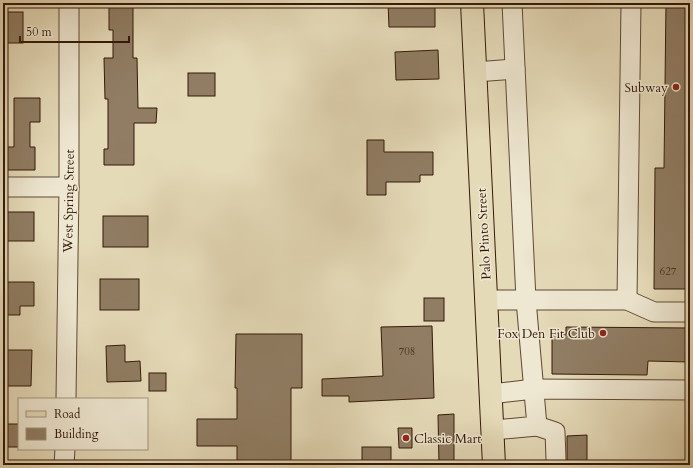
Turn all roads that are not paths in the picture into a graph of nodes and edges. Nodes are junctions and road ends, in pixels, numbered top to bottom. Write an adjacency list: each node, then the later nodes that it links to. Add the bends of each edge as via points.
1 (69, 3): 8 (street, West Spring Street)
2 (472, 3): 6 (main road, Palo Pinto Street)
3 (512, 3): 5 (street)
4 (631, 3): 11 (street)
5 (515, 69): 6 (street); 10 (street)
6 (475, 72): 9 (main road, Palo Pinto Street)
7 (3, 187): 8 (street)
8 (69, 187): 16 (street, West Spring Street)
9 (486, 300): 10 (street); 15 (main road, Palo Pinto Street)
10 (526, 300): 11 (street); 13 (street)
11 (627, 300): 12 (street, via 654,312)
12 (690, 312)
13 (534, 389): 14 (street); 15 (street); 17 (street)
14 (690, 390)
15 (492, 394): 18 (main road, Palo Pinto Street)
16 (66, 398)
17 (537, 426): 18 (street); 20 (street, via 554,432)
18 (494, 430): 22 (main road, Palo Pinto Street)
19 (65, 450): 21 (street)
20 (556, 459)
21 (64, 465)
22 (494, 465)

